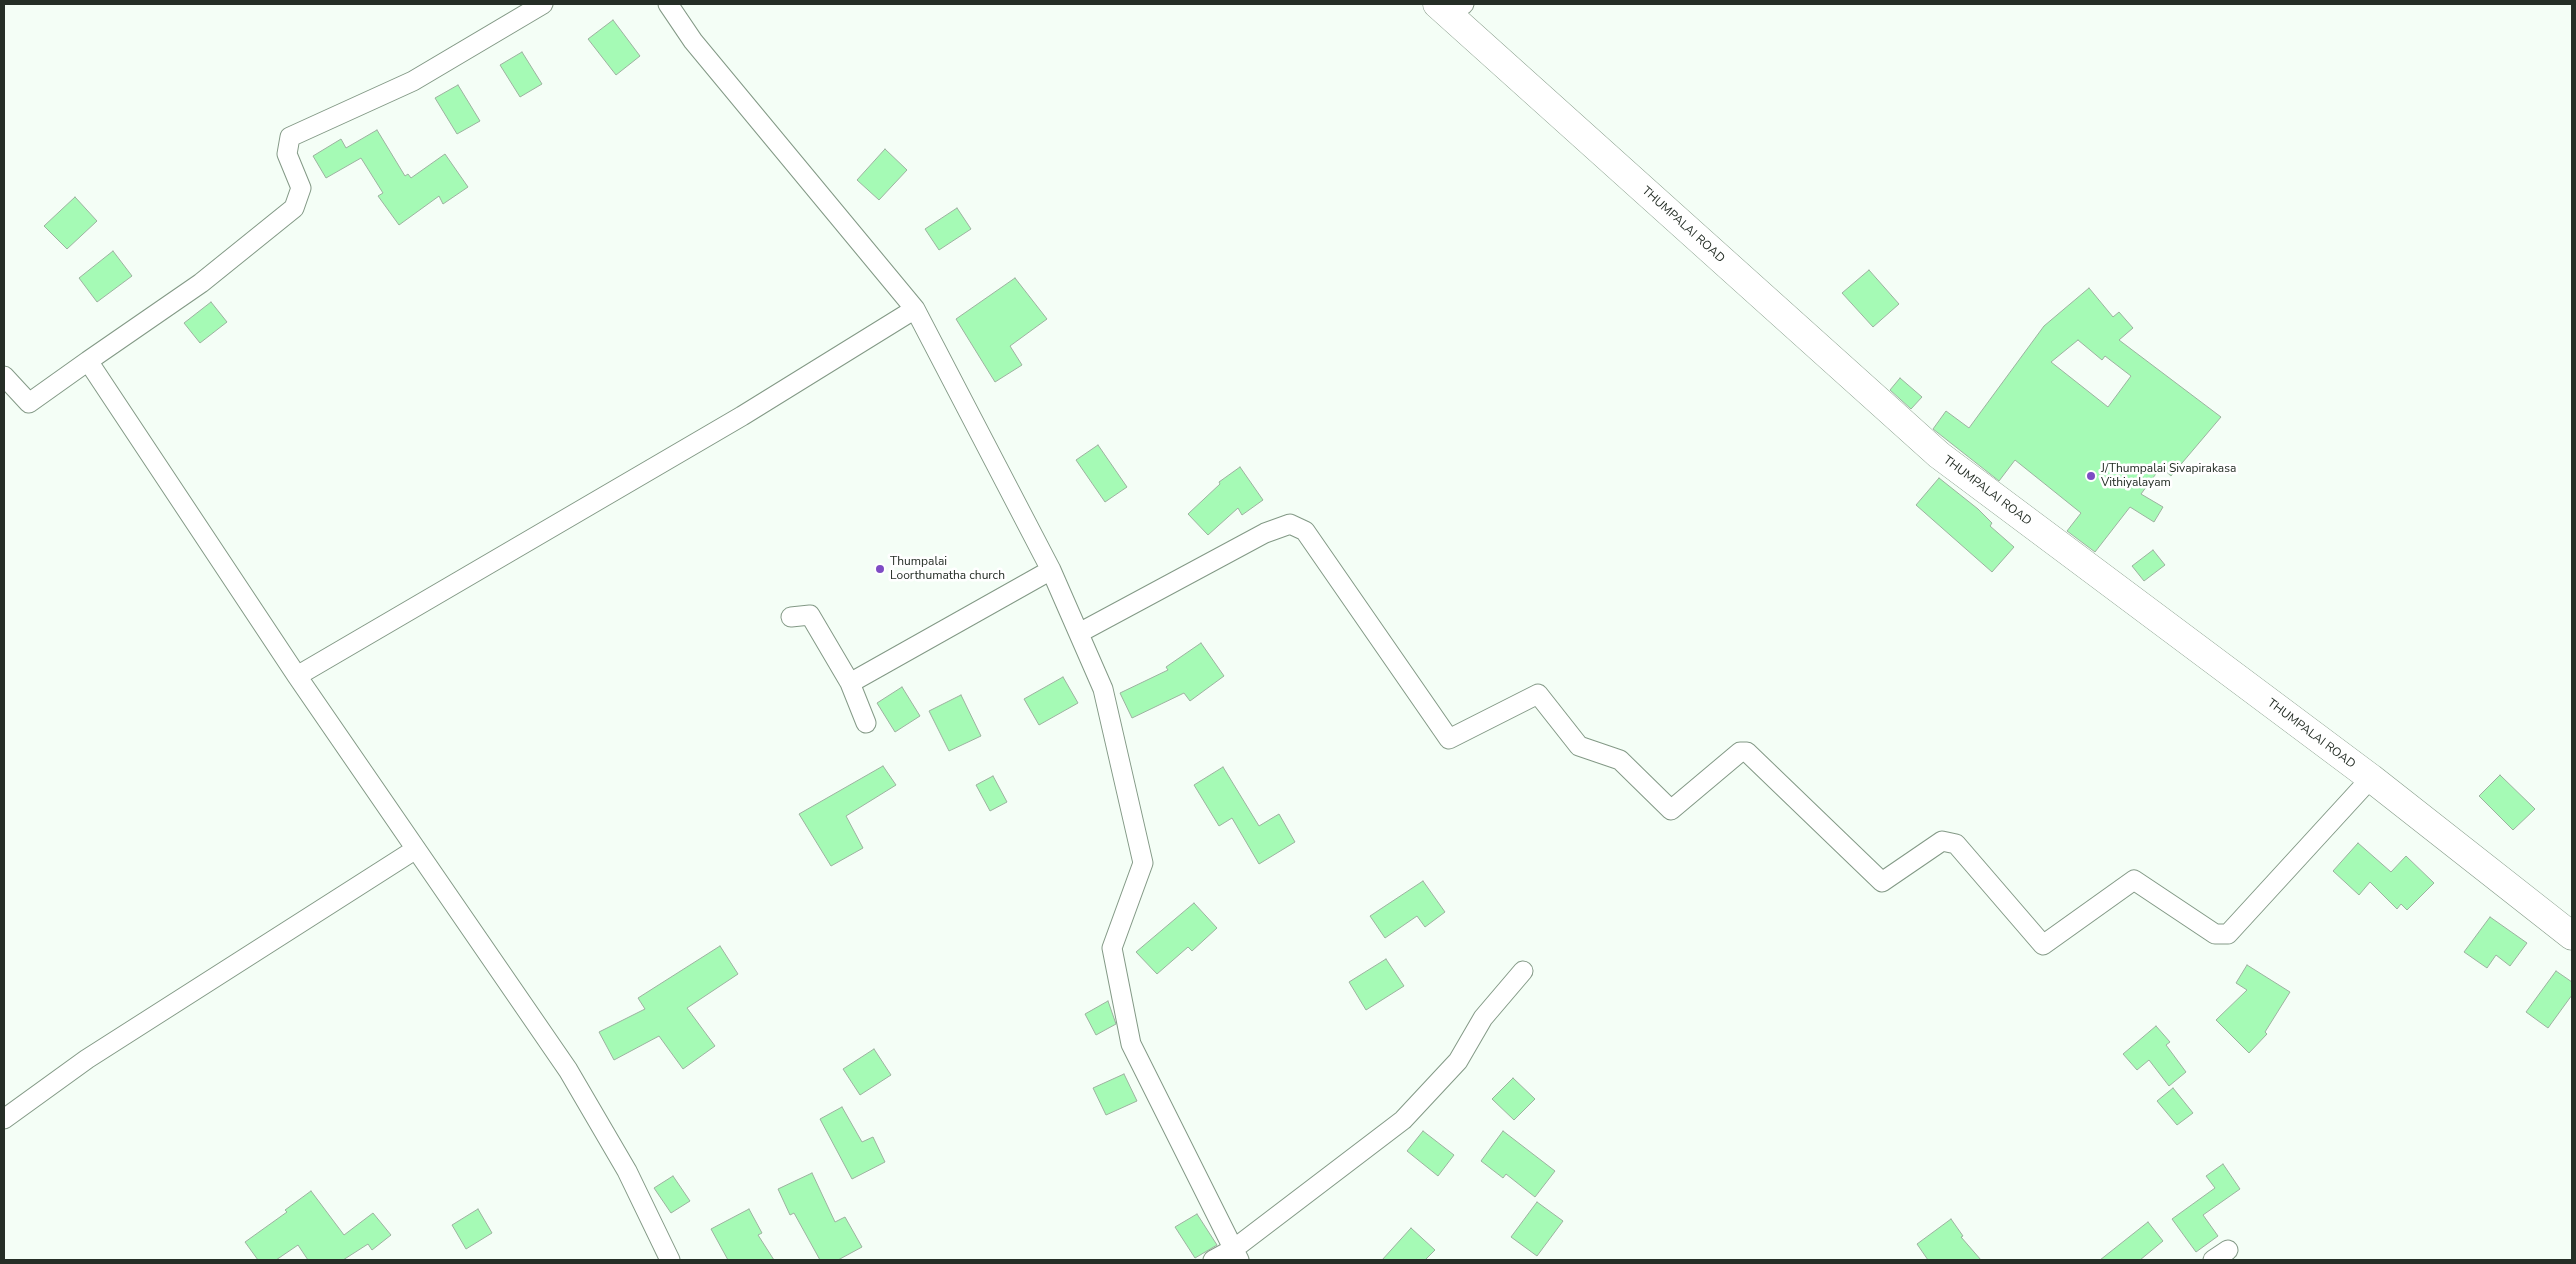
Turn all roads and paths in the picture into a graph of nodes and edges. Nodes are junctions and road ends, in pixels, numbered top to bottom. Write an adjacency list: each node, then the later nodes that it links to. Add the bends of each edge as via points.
1 (543, 4): 5 (street, via 413,81 290,137 287,154 301,188 294,208 201,283)
2 (668, 4): 4 (street, via 699,49)
3 (1450, 8): 13 (street, THUMPALAI ROAD, via 1939,456)
4 (915, 310): 7 (street); 10 (street, via 742,416)
5 (88, 361): 6 (street, via 29,403); 10 (street)
6 (4, 376)
7 (1051, 570): 9 (street); 11 (street)
8 (792, 617): 11 (street, via 810,615)
9 (1079, 633): 13 (street, via 1265,532 1290,524 1305,531 1449,739 1538,694 1579,746 1620,760 1671,810 1740,752 1747,752 1882,882 1942,841 1956,844 2043,944 2134,880 2215,934 2228,934); 18 (street, via 1103,689 1143,863 1112,948 1131,1044)
10 (297, 676): 14 (street)
11 (850, 683): 12 (street)
12 (866, 723)
13 (2371, 778): 15 (street, THUMPALAI ROAD)
14 (416, 849): 17 (street, via 87,1059); 19 (street, via 568,1070 627,1171)
15 (2572, 936)
16 (1523, 971): 18 (street, via 1482,1018 1458,1061 1403,1120)
17 (4, 1120)
18 (1237, 1254): 20 (street)
19 (670, 1260)
20 (1213, 1260)

